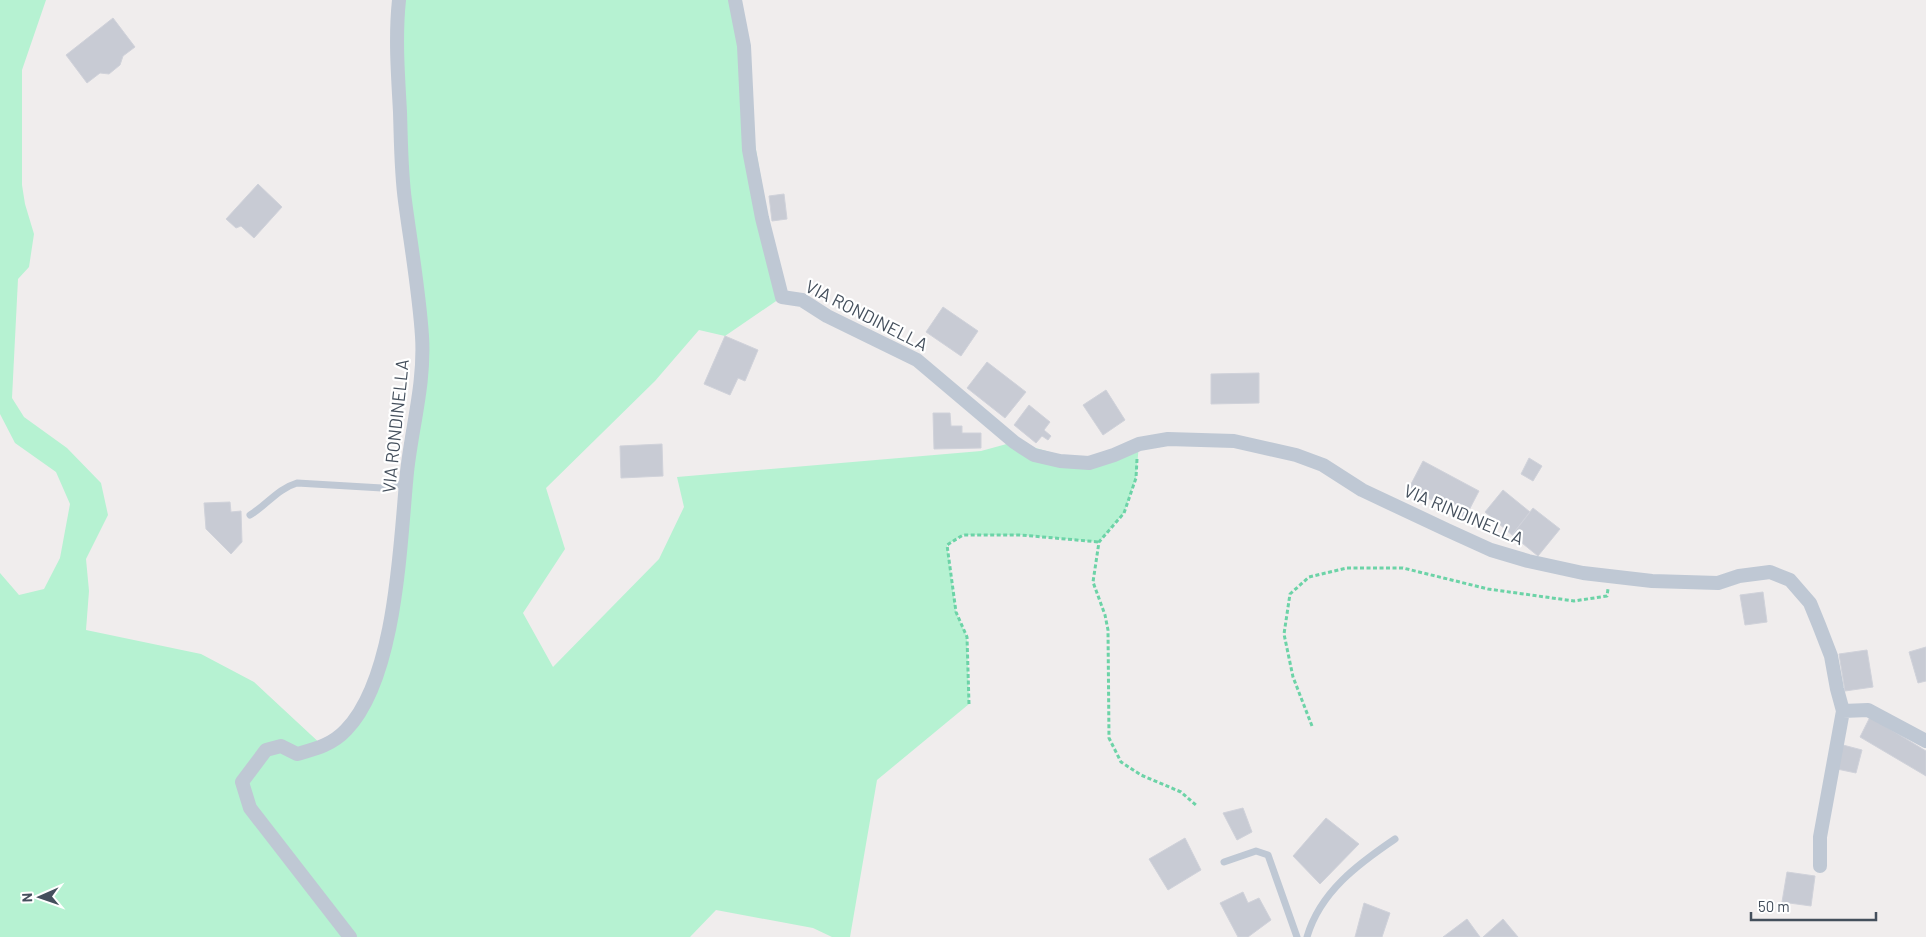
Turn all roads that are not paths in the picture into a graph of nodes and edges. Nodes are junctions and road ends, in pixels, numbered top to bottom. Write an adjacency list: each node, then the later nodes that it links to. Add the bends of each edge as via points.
1 (399, 0): 4 (street, VIA RONDINELLA, via 396,32 401,146 422,337 421,387)
2 (735, 0): 3 (street, VIA RONDINELLA, via 744,46 749,150 782,296 802,300 827,316 918,360 1034,456 1089,464)
3 (1138, 444): 6 (street, VIA RINDINELLA, via 1168,439 1234,441 1296,455 1323,465 1362,490 1491,550 1528,561 1652,581 1718,583 1770,572 1790,580 1810,604 1831,656)
4 (407, 483): 5 (lane, via 382,488 297,483 284,486 265,506); 11 (street, VIA RONDINELLA, via 394,601 380,666 367,700 346,730 324,747 296,754 282,746 266,750 242,782 250,808)
5 (250, 515)
6 (1843, 710): 7 (street, via 1868,710); 10 (street, via 1820,837)
7 (1926, 741)
8 (1395, 839): 13 (lane, via 1363,860 1331,891 1312,919)
9 (1224, 862): 12 (lane, via 1256,851 1268,855)
10 (1820, 866)
11 (350, 937)
12 (1297, 937)
13 (1307, 937)

